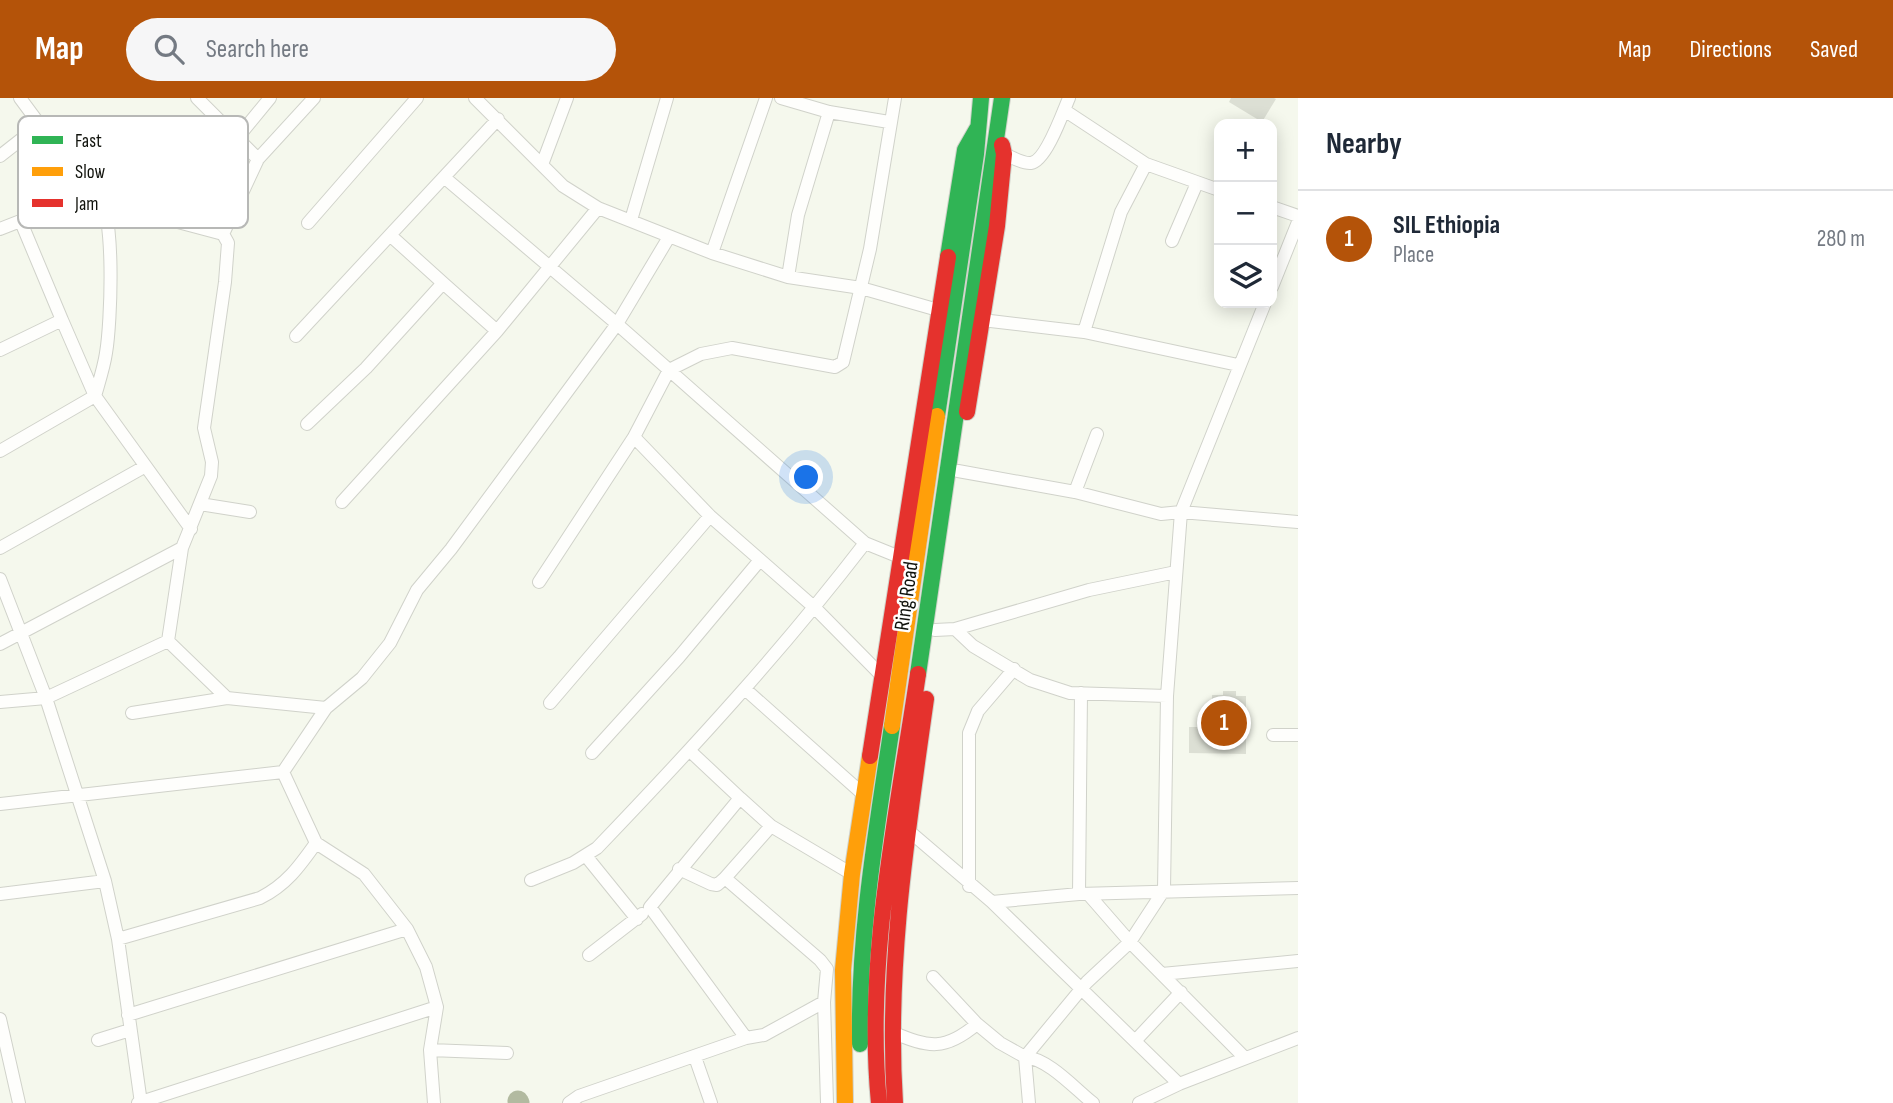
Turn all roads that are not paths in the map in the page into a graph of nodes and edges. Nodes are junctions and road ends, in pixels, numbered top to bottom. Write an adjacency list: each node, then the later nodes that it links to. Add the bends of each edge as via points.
1 (20, 98): 16 (street)
2 (197, 98): 17 (street)
3 (270, 98): 20 (street)
4 (313, 98): 27 (street)
5 (417, 98): 39 (street)
6 (475, 98): 18 (street)
7 (568, 98): 28 (street)
8 (667, 98): 36 (street)
9 (766, 98): 49 (street)
10 (781, 98): 15 (street)
11 (895, 98): 19 (street)
12 (981, 98): 22 (main road, Ring Road)
13 (1002, 98): 21 (main road, Ring Road)
14 (1067, 104): 25 (street, via 1037,160 1026,162); 29 (street)
15 (829, 111): 19 (street); 52 (street, via 798,215)
16 (33, 116)
17 (216, 116)
18 (498, 119): 28 (street); 30 (street)
19 (890, 122): 54 (street)
20 (248, 125)
21 (998, 126): 25 (main road); 166 (main road, Ring Road, via 878,949 874,1051)
22 (977, 129): 56 (main road, via 964,149); 165 (main road, Ring Road, via 873,852 859,982)
23 (18, 142): 26 (street)
24 (248, 148): 27 (street)
25 (1004, 154): 58 (main road)
26 (0, 156)
27 (258, 159): 31 (street)
28 (543, 162): 34 (street, via 563,186)
29 (1146, 164): 32 (street); 61 (street, via 1121,212)
30 (445, 178): 46 (street); 50 (street)
31 (248, 180)
32 (1197, 183): 33 (street); 48 (street)
33 (1214, 188)
34 (598, 208): 36 (street); 50 (street)
35 (1277, 210): 37 (street)
36 (631, 220): 47 (street)
37 (1298, 222): 51 (street)
38 (18, 223): 44 (street)
39 (309, 223)
40 (24, 228): 57 (street)
41 (109, 228): 66 (street, via 111,307)
42 (200, 228): 45 (street)
43 (226, 228): 45 (street)
44 (0, 229)
45 (223, 234): 75 (street, via 228,243 225,282 204,428 211,476)
46 (391, 236): 53 (street); 62 (street)
47 (669, 237): 49 (street); 59 (street)
48 (1172, 242)
49 (712, 253): 52 (street)
50 (549, 268): 59 (street); 60 (street)
51 (1277, 274)
52 (788, 277): 54 (street)
53 (443, 283): 60 (street); 67 (street, via 366,368)
54 (860, 288): 56 (street); 65 (street, via 840,365 732,348 701,354)
55 (1263, 308): 64 (street)
56 (938, 310): 84 (main road)
57 (62, 320): 63 (street); 66 (street)
58 (982, 320): 61 (street); 72 (main road)
59 (617, 324): 65 (street); 104 (street, via 423,582 390,643 362,678)
60 (497, 331): 74 (street)
61 (1084, 332): 64 (street)
62 (296, 336)
63 (0, 350)
64 (1238, 365): 77 (street)
65 (669, 370): 69 (street); 81 (street)
66 (95, 396): 70 (street); 71 (street)
67 (307, 424)
68 (1097, 434): 73 (street)
69 (634, 437): 78 (street); 88 (street)
70 (0, 451)
71 (144, 467): 80 (street); 82 (street)
72 (958, 471): 73 (street); 91 (main road)
73 (1075, 492): 77 (street, via 1161,514)
74 (342, 502)
75 (201, 504): 76 (street); 80 (street)
76 (250, 512)
77 (1181, 512): 79 (street); 86 (street)
78 (710, 516): 85 (street); 103 (street)
79 (1298, 522)
80 (191, 529): 83 (street)
81 (864, 543): 84 (street); 89 (street)
82 (0, 548)
83 (182, 548): 92 (street); 93 (street)
84 (902, 558): 96 (main road)
85 (760, 560): 89 (street); 109 (street)
86 (1176, 572): 90 (street, via 1089,590); 99 (street)
87 (0, 579): 92 (street)
88 (539, 582)
89 (815, 608): 96 (street); 97 (street)
90 (955, 629): 91 (street); 95 (street, via 973,646)
91 (935, 630): 116 (main road)
92 (22, 632): 94 (street); 100 (street)
93 (168, 641): 100 (street); 101 (street)
94 (0, 644)
95 (1014, 669): 98 (street, via 1030,680); 124 (street, via 978,711 969,733)
96 (884, 678): 111 (main road)
97 (745, 689): 108 (street); 111 (street)
98 (1081, 693): 99 (street); 128 (street)
99 (1167, 696): 126 (street)
100 (46, 698): 102 (street); 112 (street)
101 (227, 698): 104 (street); 105 (street)
102 (0, 702)
103 (550, 703)
104 (326, 708): 110 (street)
105 (132, 713)
106 (1272, 735): 107 (street)
107 (1298, 735)
108 (690, 751): 113 (street); 118 (street)
109 (592, 754)
110 (284, 772): 112 (street); 117 (street)
111 (864, 795): 120 (main road)
112 (79, 797): 114 (street); 123 (street)
113 (740, 798): 115 (street); 119 (street)
114 (0, 804)
115 (771, 826): 120 (street); 121 (street)
116 (909, 831): 124 (street); 147 (main road)
117 (316, 843): 132 (street, via 364,874); 133 (street, via 293,876 260,898)
118 (586, 856): 122 (street); 131 (street)
119 (679, 869): 121 (street, via 711,884); 130 (street)
120 (852, 874): 164 (main road, via 842,980)
121 (725, 878): 141 (street, via 821,960 827,969)
122 (531, 880)
123 (105, 881): 127 (street); 133 (street)
124 (969, 886): 129 (street)
125 (1298, 888): 126 (street)
126 (1164, 890): 128 (street); 134 (street)
127 (0, 894)
128 (1084, 894): 129 (street); 134 (street)
129 (992, 902): 139 (street)
130 (650, 907): 131 (street); 148 (street)
131 (637, 919): 135 (street)
132 (407, 929): 142 (street, via 426,967); 143 (street)
133 (118, 939): 143 (street)
134 (1130, 942): 137 (street); 139 (street)
135 (589, 955)
136 (1298, 961): 137 (street)
137 (1162, 974): 140 (street)
138 (933, 976): 145 (street)
139 (1080, 989): 151 (street); 156 (street)
140 (1181, 992): 151 (street); 154 (street)
141 (824, 1002): 148 (street, via 764,1035); 163 (street)
142 (437, 1007): 152 (street); 159 (street)
143 (128, 1015): 146 (street)
144 (0, 1019): 158 (street)
145 (977, 1024): 147 (street, via 948,1044 931,1045); 156 (street)
146 (130, 1030): 150 (street); 159 (street)
147 (892, 1031): 167 (main road)
148 (746, 1038): 155 (street)
149 (1298, 1038): 154 (street)
150 (98, 1040)
151 (1135, 1041): 157 (street)
152 (430, 1051): 153 (street); 160 (street)
153 (507, 1053)
154 (1244, 1056): 157 (street)
155 (695, 1057): 161 (street); 162 (street)
156 (1025, 1057): 168 (street); 169 (street, via 1048,1068)
157 (1179, 1084): 170 (street)
158 (18, 1103)
159 (140, 1103)
160 (434, 1103)
161 (569, 1103)
162 (711, 1103)
163 (827, 1103)
164 (845, 1103)
165 (863, 1103)
166 (879, 1103)
167 (895, 1103)
168 (1029, 1103)
169 (1093, 1103)
170 (1139, 1103)

